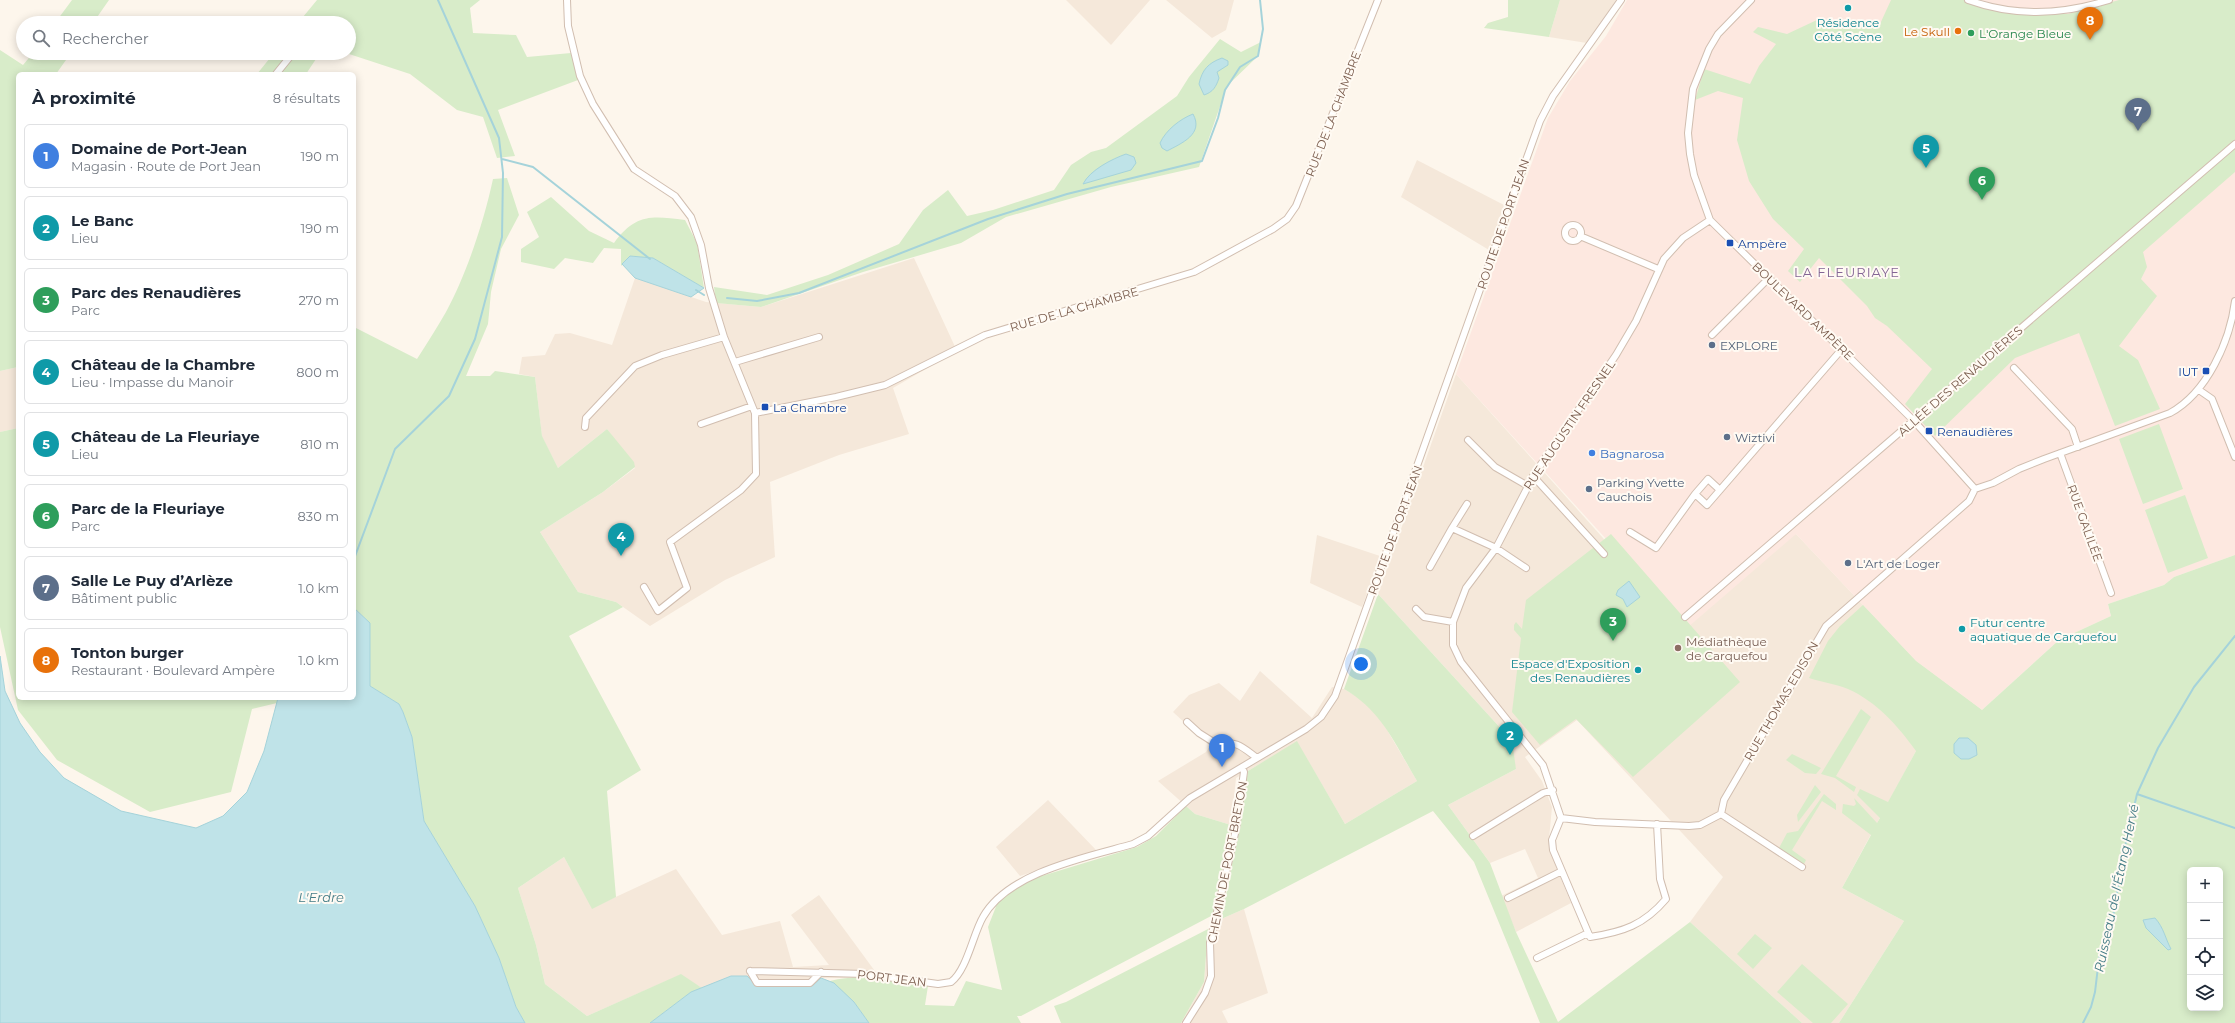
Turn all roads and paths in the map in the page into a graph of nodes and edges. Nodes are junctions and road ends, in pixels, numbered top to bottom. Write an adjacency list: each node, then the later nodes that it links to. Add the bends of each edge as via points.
1 (567, 0): 16 (street, via 568,26 580,76 593,104 634,169 675,196 691,217)
2 (1378, 0): 23 (street, RUE DE LA CHAMBRE, via 1296,206 1288,219 1273,229 1194,272 985,335 885,385)
3 (1621, 0): 49 (street, ROUTE DE PORT JEAN, via 1553,96 1540,121 1335,696 1314,724)
4 (1750, 0): 10 (street, BOULEVARD AMPÈRE, via 1718,34 1708,49 1693,89 1688,132 1690,154 1694,175)
5 (1968, 0): 6 (street, via 1992,7 2041,13 2078,9)
6 (2109, 0)
7 (287, 60): 8 (street)
8 (278, 72)
9 (2235, 144): 24 (street, ALLÉE DES RENAUDIÈRES)
10 (1710, 220): 12 (street, RUE AUGUSTIN FRESNEL, via 1682,238); 13 (street, BOULEVARD AMPÈRE)
11 (1580, 236): 12 (street)
12 (1658, 269): 31 (street, RUE AUGUSTIN FRESNEL, via 1636,320 1616,355)
13 (1769, 278): 15 (street); 18 (street, BOULEVARD AMPÈRE)
14 (2235, 301): 21 (street, via 2233,320 2227,335)
15 (1712, 335)
16 (724, 337): 19 (street); 26 (street, via 662,355 635,366 586,418)
17 (819, 337): 19 (street)
18 (1842, 349): 24 (street, BOULEVARD AMPÈRE); 34 (street)
19 (735, 362): 22 (street)
20 (2014, 368): 28 (street, via 2072,429)
21 (2199, 390): 28 (street, via 2183,406 2170,413); 30 (street, via 2212,399)
22 (752, 406): 23 (street); 25 (street)
23 (755, 413): 43 (street, via 756,474 741,490 670,542 687,588 658,611)
24 (1914, 421): 33 (street, BOULEVARD AMPÈRE); 46 (street, ALLÉE DES RENAUDIÈRES)
25 (701, 424)
26 (585, 426)
27 (1468, 440): 32 (street, via 1495,467)
28 (2078, 447): 29 (street)
29 (2060, 453): 33 (street); 44 (street, RUE GALILÉE)
30 (2235, 457)
31 (1534, 476): 32 (street, RUE AUGUSTIN FRESNEL); 40 (street)
32 (1528, 486): 39 (street, RUE AUGUSTIN FRESNEL)
33 (1976, 489): 52 (street, RUE THOMAS EDISON, via 1969,501 1826,626 1724,800)
34 (1720, 490): 35 (street, via 1707,505); 35 (street, via 1708,479)
35 (1695, 494): 38 (street, via 1656,548)
36 (1467, 504): 37 (street)
37 (1452, 528): 39 (street); 41 (street)
38 (1630, 532)
39 (1496, 548): 42 (street); 47 (street, RUE AUGUSTIN FRESNEL, via 1466,588)
40 (1604, 554)
41 (1430, 567)
42 (1526, 568)
43 (644, 587)
44 (2111, 593)
45 (1416, 609): 47 (street, via 1424,617)
46 (1685, 618)
47 (1452, 622): 51 (street, RUE AUGUSTIN FRESNEL, via 1453,645 1462,662 1543,765)
48 (1187, 722): 49 (street, via 1218,745 1230,742 1241,746)
49 (1257, 758): 50 (street, ROUTE DE PORT JEAN)
50 (1242, 767): 63 (street, ROUTE DE PORT JEAN, via 1190,798 1148,836 1034,875 1010,889 996,900 982,917); 65 (street, CHEMIN DE PORT BRETON, via 1244,772 1236,829 1210,943 1211,976 1205,993)
51 (1553, 790): 53 (street); 55 (street, via 1543,793)
52 (1721, 814): 54 (street, via 1700,825); 56 (street)
53 (1561, 818): 54 (street); 57 (street, via 1552,840 1553,850)
54 (1657, 824): 59 (street, via 1660,879 1666,899 1639,924 1619,932 1590,937)
55 (1473, 836)
56 (1802, 867)
57 (1562, 871): 58 (street); 59 (street)
58 (1508, 898)
59 (1588, 932): 60 (street)
60 (1537, 958)
61 (783, 972): 62 (street, PORT JEAN); 64 (street); 64 (street, PORT JEAN, via 750,971 757,983)
62 (821, 972): 63 (street, PORT JEAN, via 877,974 945,984 956,978); 64 (street, PORT JEAN, via 810,984)
63 (959, 973)
64 (783, 983)
65 (1186, 1023)

